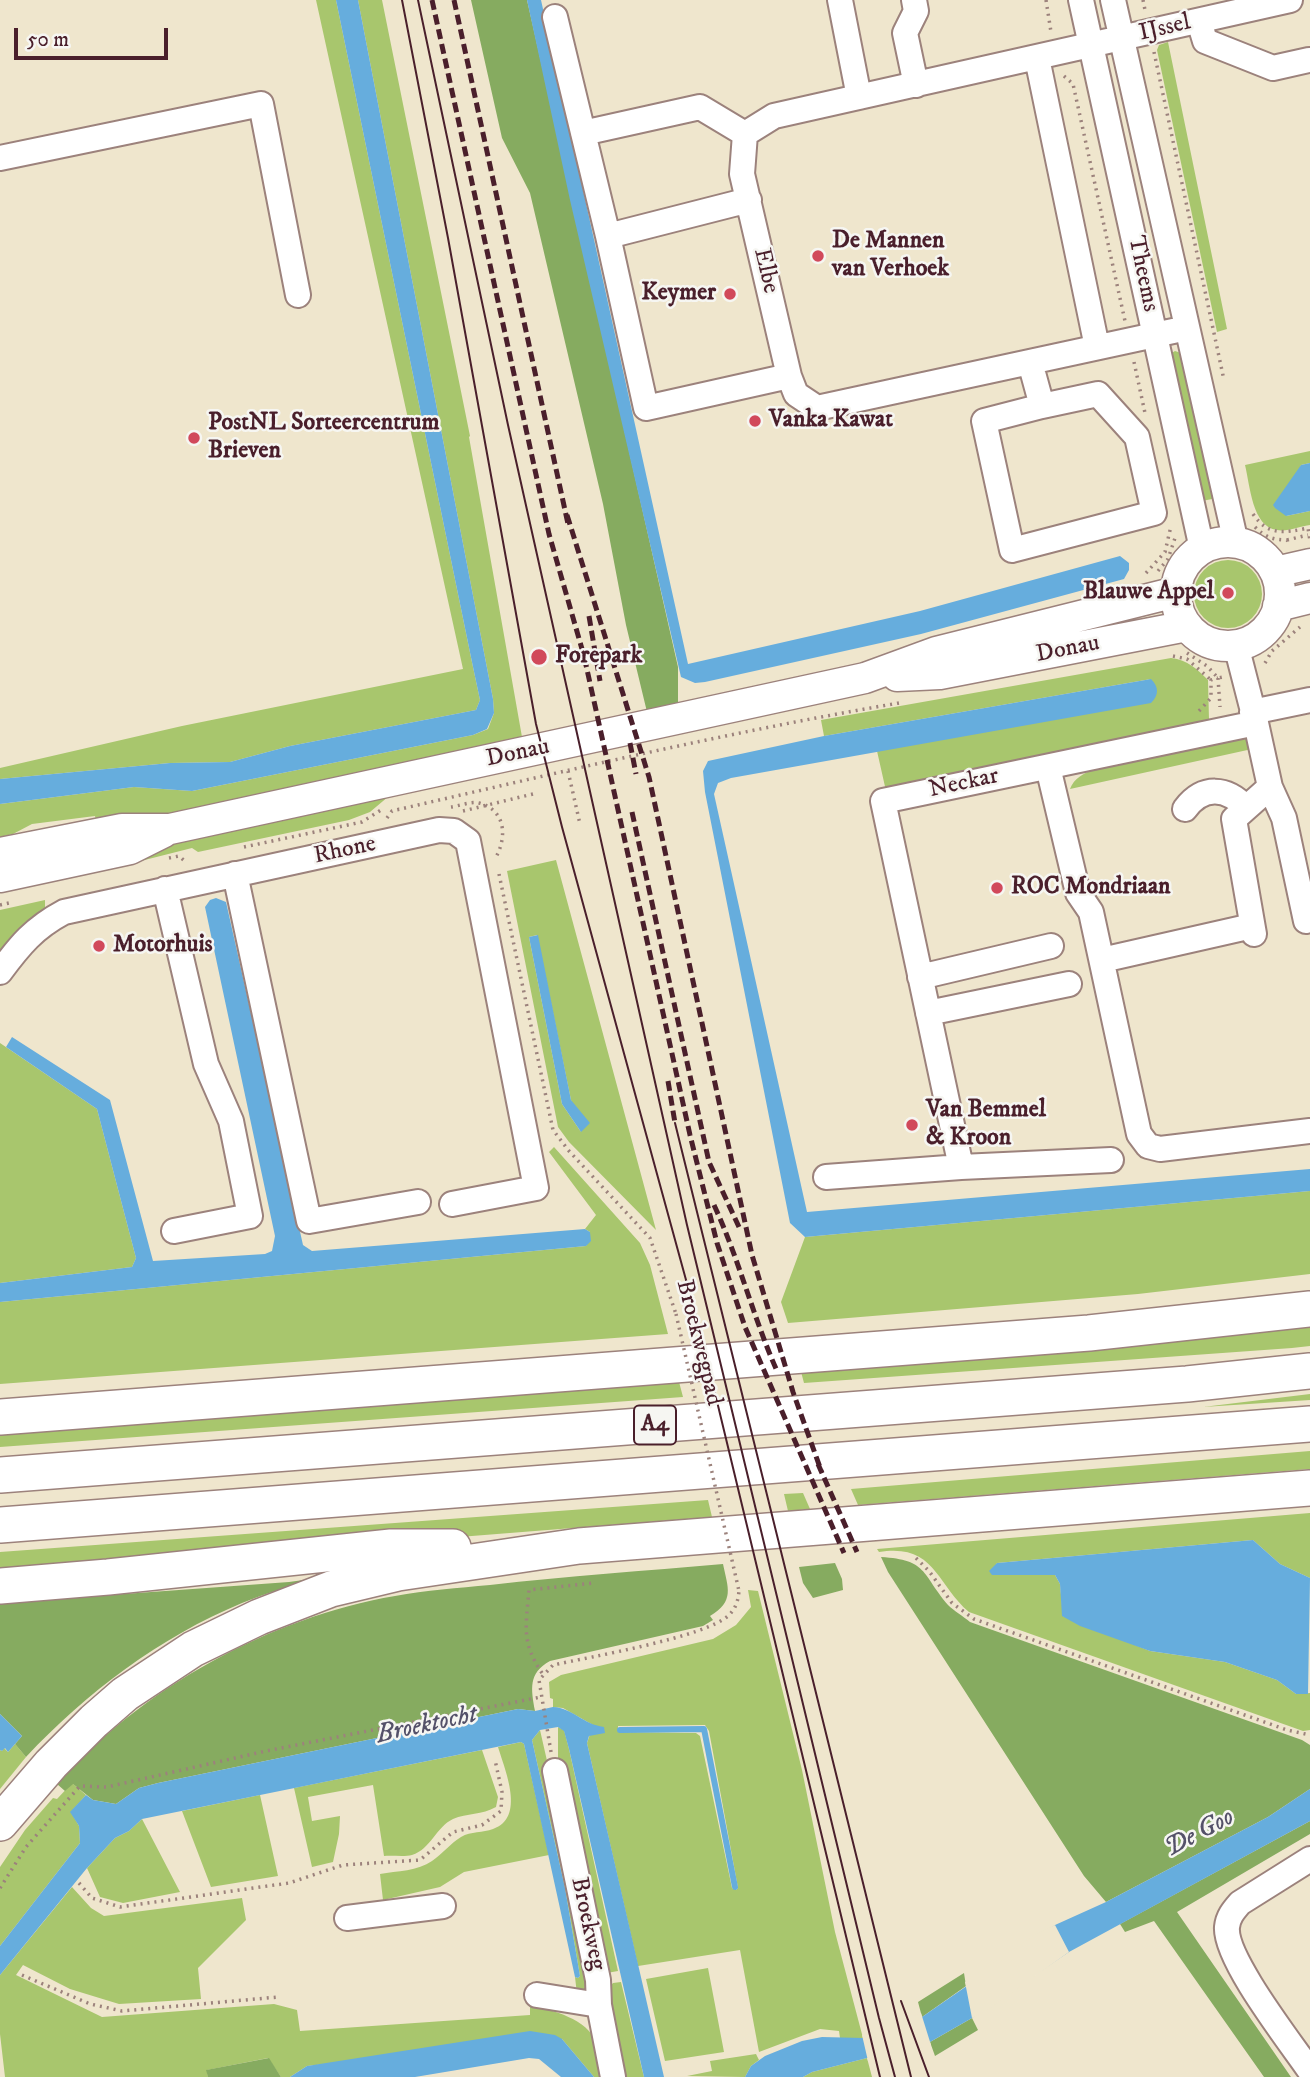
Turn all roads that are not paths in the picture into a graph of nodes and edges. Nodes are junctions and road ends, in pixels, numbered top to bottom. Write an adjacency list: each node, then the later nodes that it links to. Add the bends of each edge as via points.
1 (840, 0): 13 (street)
2 (914, 0): 12 (street, via 916,11 905,33)
3 (1081, 0): 9 (street, Theems)
4 (1112, 0): 8 (street, Theems)
5 (1290, 0): 7 (street, IJssel)
6 (555, 17): 14 (street)
7 (1199, 21): 8 (street, IJssel); 11 (street, via 1205,41 1273,68)
8 (1122, 38): 9 (street); 20 (street, Theems)
9 (1093, 46): 10 (street); 21 (street, Theems)
10 (1037, 58): 12 (street); 22 (street)
11 (1309, 60)
12 (916, 85): 13 (street)
13 (859, 97): 15 (street, via 774,116)
14 (583, 133): 15 (street, via 700,107); 18 (street)
15 (745, 134): 17 (street, Elbe, via 742,174)
16 (0, 158): 19 (street, via 261,104)
17 (749, 200): 18 (street); 24 (street, Elbe)
18 (608, 236): 24 (street, via 646,408)
19 (298, 295)
20 (1187, 328): 21 (street, Elbe); 26 (street, Theems)
21 (1155, 335): 22 (street, Elbe); 27 (street, Theems)
22 (1097, 347): 23 (street, Elbe)
23 (1030, 362): 24 (street, Elbe, via 817,408 796,394); 25 (street)
24 (789, 376)
25 (1042, 406): 25 (street, via 984,421 1012,550 1154,513 1137,437 1098,394)
26 (1245, 524): 27 (main road, via 1219,543); 29 (main road)
27 (1198, 535): 30 (main road)
28 (1310, 544): 29 (main road)
29 (1275, 572): 32 (main road)
30 (1163, 595): 33 (main road, via 1178,610); 35 (main road, Donau, via 936,652)
31 (1310, 598): 32 (main road)
32 (1278, 606): 34 (main road, via 1269,625)
33 (1186, 639): 34 (main road, via 1209,642); 35 (main road, Donau, via 940,674)
34 (1239, 659): 37 (street)
35 (865, 678): 42 (main road, Donau)
36 (1310, 700): 37 (street, Neckar)
37 (1254, 718): 38 (street, Neckar, via 1221,731); 39 (street)
38 (1048, 767): 49 (street, via 1078,893 1091,912); 51 (street, Neckar, via 883,802)
39 (1270, 787): 40 (street); 47 (street, via 1284,818)
40 (1246, 808): 41 (street, via 1226,792 1214,792 1192,799); 49 (street, via 1234,819 1253,930)
41 (1185, 809)
42 (170, 829): 43 (main road, Donau, via 122,829); 45 (main road, Donau, via 130,849)
43 (0, 853)
44 (235, 874): 46 (street, Rhone); 58 (street, via 309,1221); 59 (street, Rhone, via 439,830 454,831 468,841 536,1188)
45 (0, 877)
46 (165, 889): 50 (street, Rhone, via 64,912 42,923); 60 (street, via 206,1065 231,1121 250,1216)
47 (1308, 920)
48 (1051, 946): 51 (street)
49 (1102, 960): 54 (street, via 1139,1134 1148,1146 1160,1149)
50 (0, 972)
51 (920, 977): 53 (street, Neckar)
52 (1069, 984): 53 (street)
53 (928, 1013): 56 (street, Neckar)
54 (1310, 1131)
55 (1111, 1160): 56 (street)
56 (961, 1167): 57 (street)
57 (826, 1177)
58 (418, 1202)
59 (452, 1204)
60 (174, 1231)
61 (1310, 1309): 63 (highway, A4, via 1041,1337)
62 (1310, 1371): 65 (highway, A4)
63 (0, 1417)
64 (1310, 1424): 67 (highway, A4)
65 (0, 1475)
66 (1310, 1488): 68 (highway)
67 (0, 1525)
68 (579, 1546): 69 (highway, via 391,1547); 71 (highway, via 398,1573 331,1589 193,1648 94,1721)
69 (0, 1586)
70 (555, 1771): 76 (street, Broekweg, via 598,1980)
71 (0, 1823)
72 (1310, 1859): 77 (street, via 1240,1903 1230,1914 1227,1928 1239,1963)
73 (443, 1906): 74 (street)
74 (347, 1918)
75 (537, 1995): 76 (street)
76 (599, 2005): 78 (street, Broekweg)
77 (1310, 2071)
78 (613, 2077)

